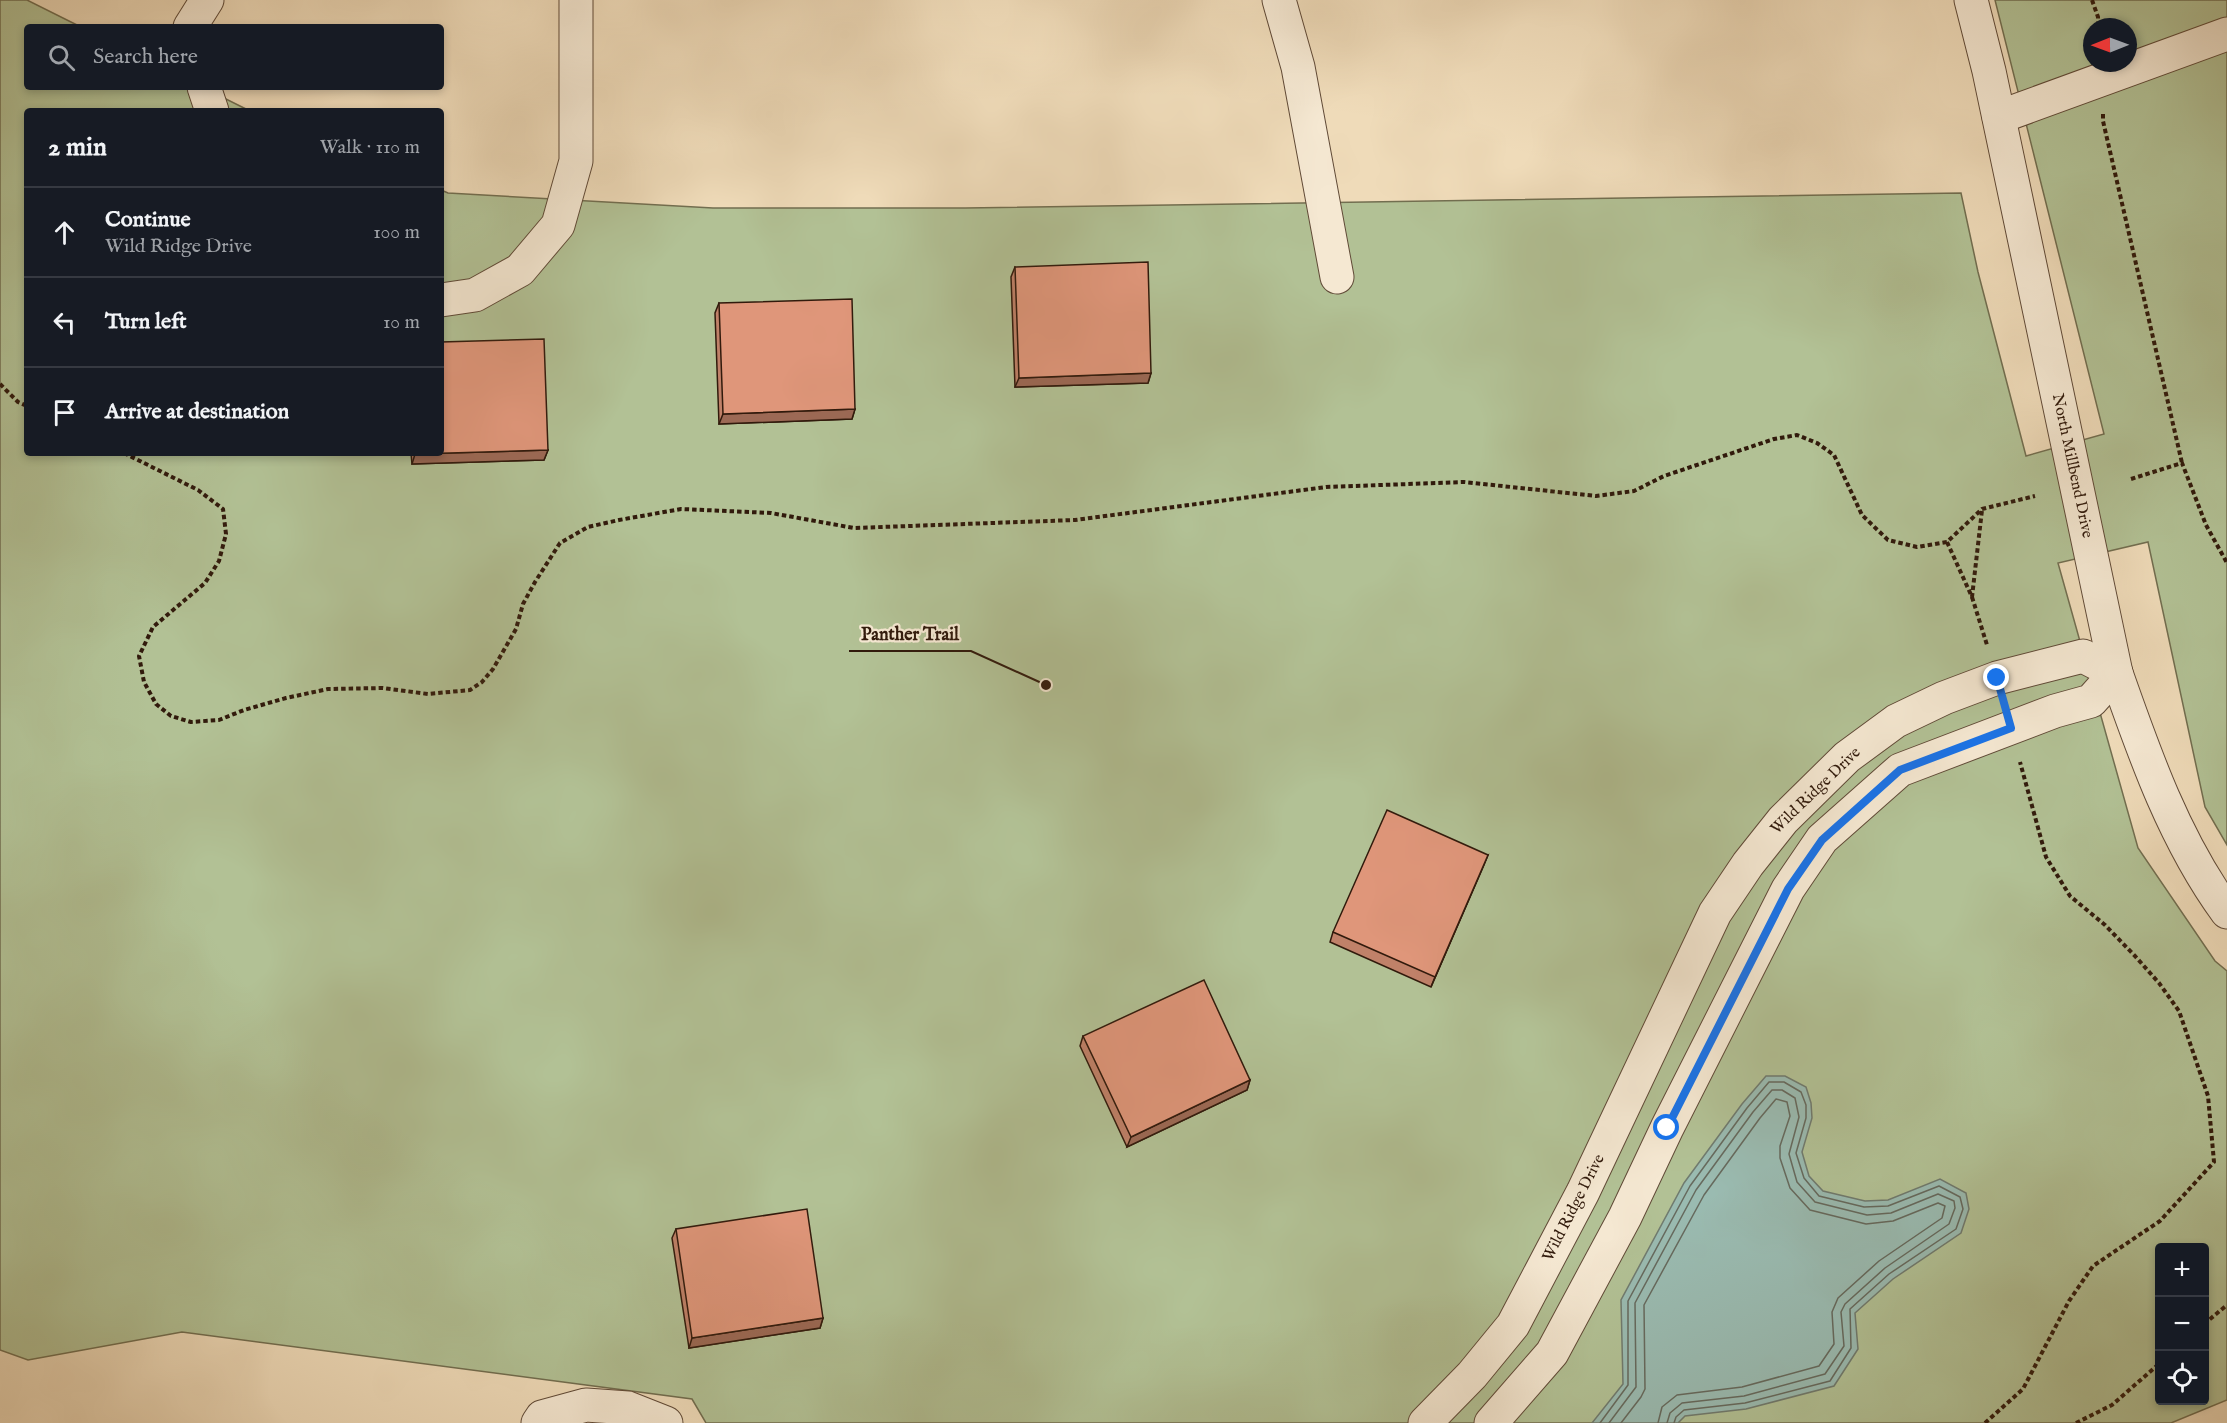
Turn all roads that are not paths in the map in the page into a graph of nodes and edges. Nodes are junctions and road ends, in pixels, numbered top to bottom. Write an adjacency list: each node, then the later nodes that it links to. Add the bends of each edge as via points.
1 (207, 0): 5 (street)
2 (576, 0): 11 (street, via 576,161 558,225 520,270 475,295)
3 (1280, 0): 10 (street, via 1298,67)
4 (1971, 0): 9 (street, North Millbend Drive)
5 (192, 24)
6 (2227, 34): 9 (street)
7 (205, 90): 8 (street)
8 (211, 108)
9 (1999, 117): 12 (street, North Millbend Drive)
10 (1337, 277)
11 (444, 300)
12 (2116, 673): 13 (street, North Millbend Drive, via 2173,821 2207,885); 14 (street, Wild Ridge Drive, via 2083,656 1997,678 1896,721 1847,757 1783,820 1716,913); 15 (street, via 2091,701 1900,770 1822,840 1788,889)
13 (2227, 912)
14 (1583, 1192): 15 (street); 18 (street, Wild Ridge Drive, via 1513,1325)
15 (1624, 1217): 19 (street, via 1552,1353)
16 (538, 1423): 17 (street, via 542,1417 586,1405 628,1408)
17 (666, 1423)
18 (1425, 1423)
19 (1491, 1423)

